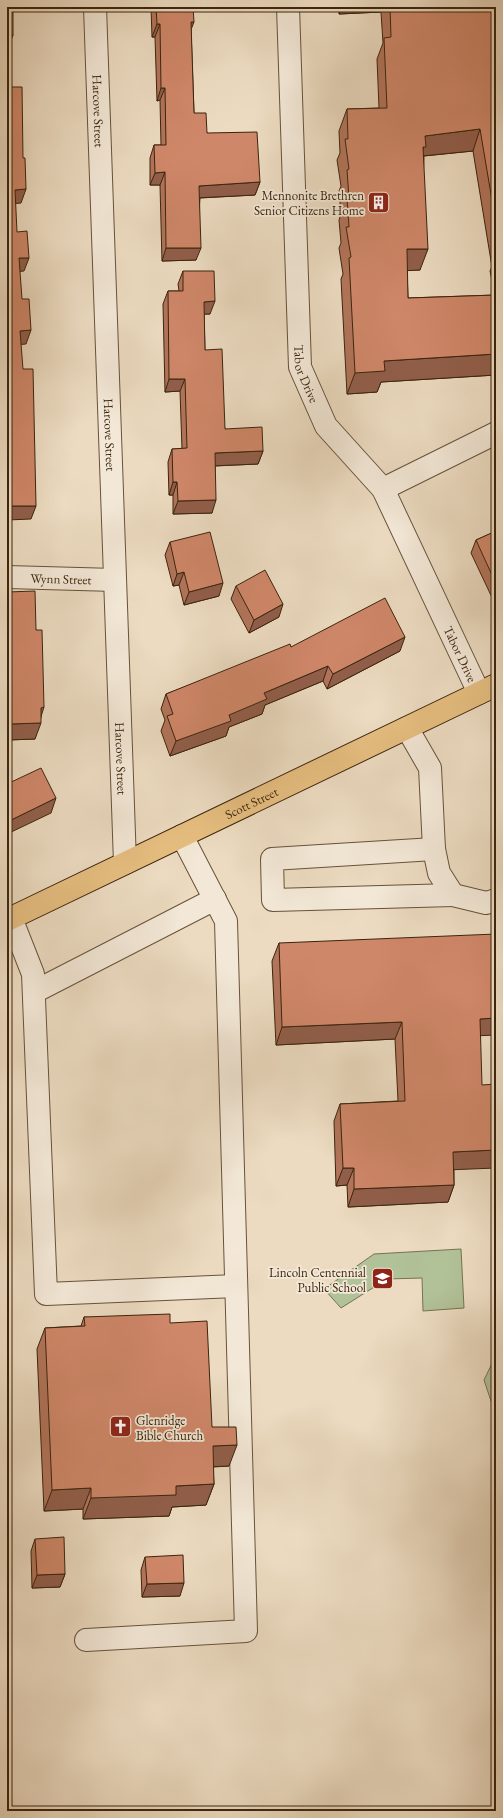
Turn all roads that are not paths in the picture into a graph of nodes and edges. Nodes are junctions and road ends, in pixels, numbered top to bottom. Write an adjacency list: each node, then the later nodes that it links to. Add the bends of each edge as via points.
1 (95, 7): 6 (street, Harcove Street)
2 (288, 7): 4 (street, Tabor Drive, via 300,367 326,426)
3 (496, 433): 4 (street)
4 (382, 489): 7 (street, Tabor Drive)
5 (7, 578): 6 (street, Wynn Street)
6 (114, 580): 11 (street, Harcove Street)
7 (488, 689): 8 (main road, Scott Street)
8 (407, 728): 9 (main road, Scott Street); 10 (street, via 430,768)
9 (182, 836): 11 (main road, Scott Street); 13 (street)
10 (434, 849): 12 (street, via 439,873); 12 (street, via 272,859 273,900)
11 (125, 863): 15 (main road, Scott Street)
12 (453, 895): 14 (street, via 486,903)
13 (215, 899): 16 (street); 17 (street, via 226,921)
14 (496, 900)
15 (9, 919): 16 (street, via 33,974)
16 (34, 992): 17 (street, via 46,1294)
17 (236, 1286): 18 (street, via 246,1632)
18 (86, 1640)

